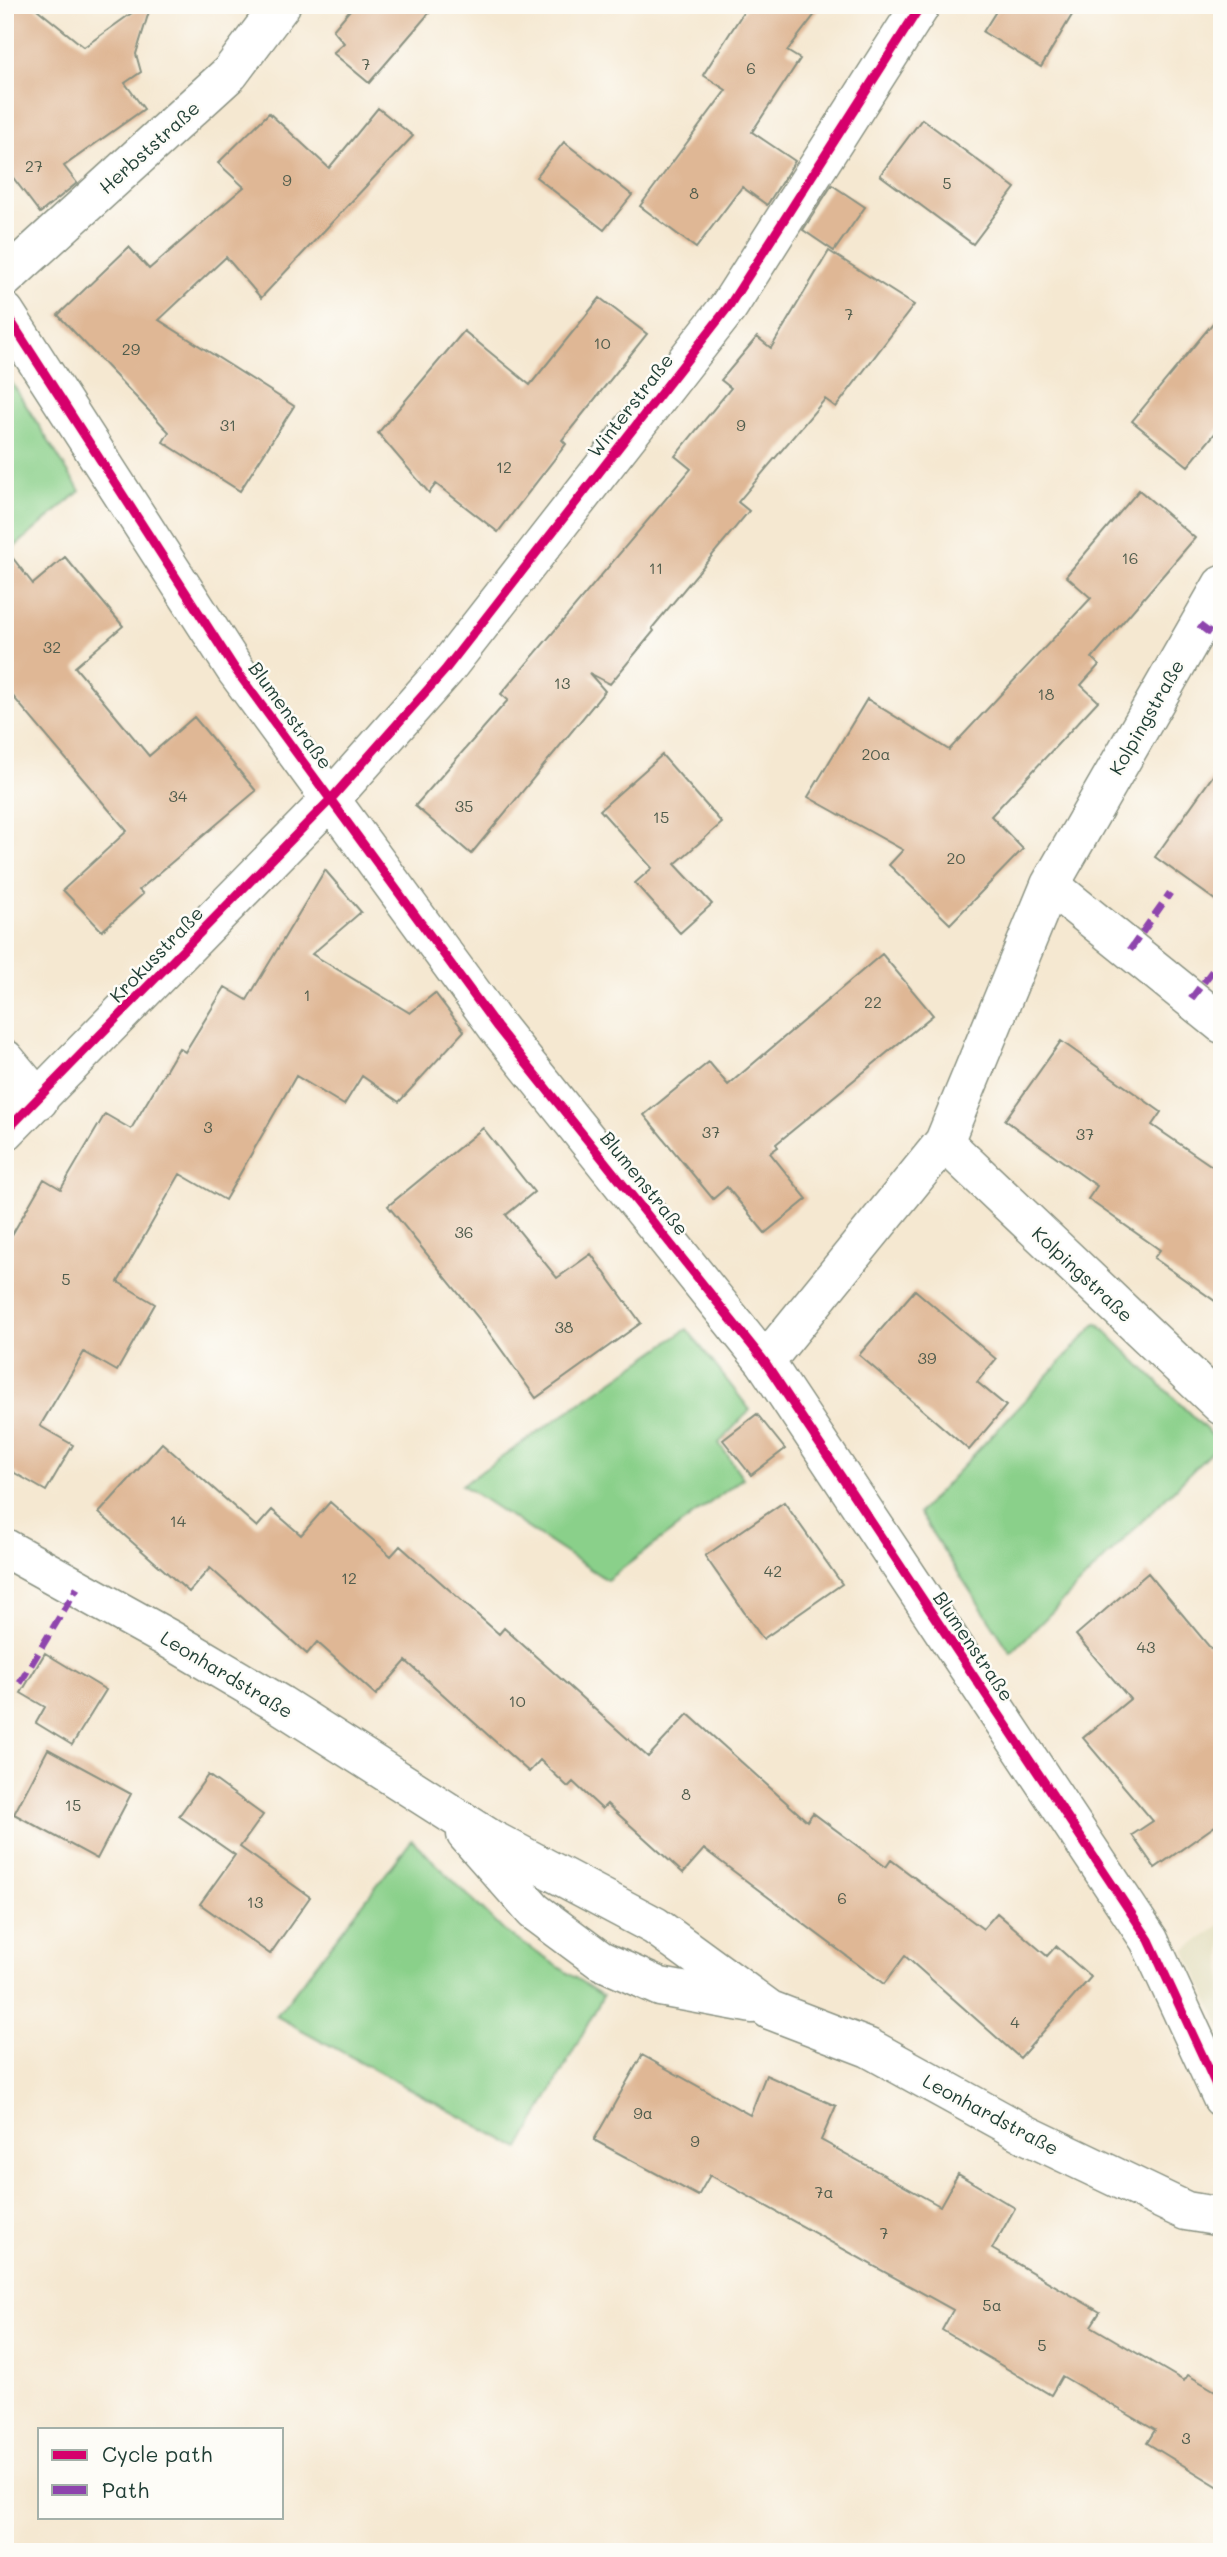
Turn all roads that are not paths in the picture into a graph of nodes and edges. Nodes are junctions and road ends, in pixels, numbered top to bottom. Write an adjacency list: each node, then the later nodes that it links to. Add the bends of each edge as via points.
1 (281, 5): 3 (street, Herbststraße, via 230,73)
2 (921, 5): 6 (street, Winterstraße, via 729,306 445,670)
3 (5, 278)
4 (5, 312): 6 (street, Blumenstraße, via 235,669)
5 (1222, 585): 7 (street, Kolpingstraße)
6 (331, 799): 10 (street, Krokusstraße); 13 (street, Blumenstraße, via 497,1027)
7 (1050, 885): 8 (street); 12 (street, Kolpingstraße)
8 (1222, 1024)
9 (5, 1059): 10 (street)
10 (39, 1100): 11 (street, Krokusstraße)
11 (5, 1132)
12 (944, 1142): 13 (street, Kolpingstraße); 14 (street, Kolpingstraße)
13 (765, 1362): 18 (street, Blumenstraße, via 1149,1940)
14 (1222, 1406)
15 (5, 1548): 16 (street, Leonhardstraße, via 171,1640)
16 (443, 1808): 17 (street, Leonhardstraße, via 489,1838 655,1926); 17 (street, Leonhardstraße, via 534,1911 600,1960 660,1987)
17 (763, 2006): 19 (street, Leonhardstraße, via 869,2048 1025,2134 1186,2211)
18 (1222, 2098)
19 (1222, 2217)

